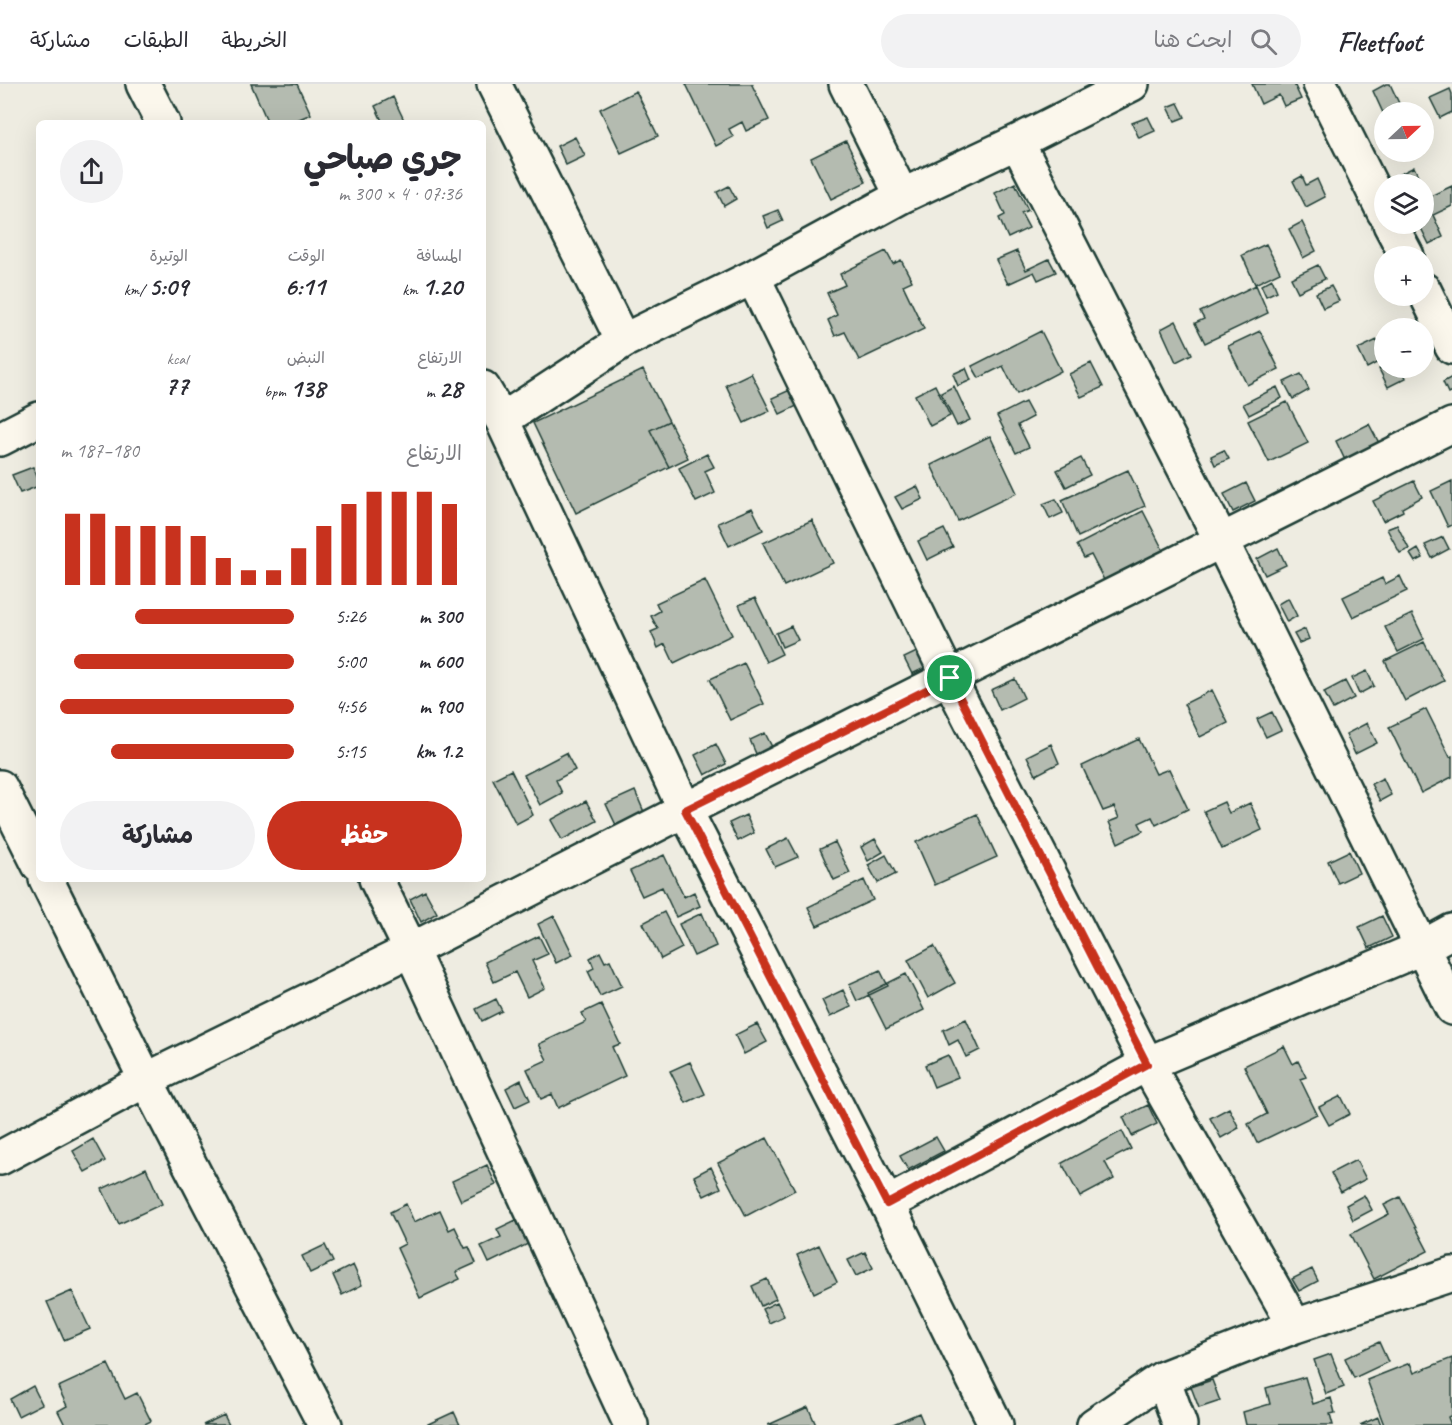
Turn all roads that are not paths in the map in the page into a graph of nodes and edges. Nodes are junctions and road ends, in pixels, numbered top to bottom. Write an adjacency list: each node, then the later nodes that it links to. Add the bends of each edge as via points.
1 (143, 84): 6 (street)
2 (494, 84): 12 (street)
3 (846, 84): 9 (street)
4 (1132, 84): 7 (street)
5 (1320, 84): 8 (street)
6 (161, 120)
7 (1017, 142): 9 (street); 19 (street)
8 (1374, 192)
9 (902, 196): 10 (street)
10 (753, 277): 12 (street); 20 (street)
11 (1432, 306): 13 (street)
12 (623, 341): 15 (street)
13 (1452, 347)
14 (486, 393): 15 (street)
15 (502, 420): 22 (street)
16 (36, 421): 18 (street)
17 (1452, 425): 19 (street)
18 (0, 440)
19 (1222, 542): 20 (street); 27 (street)
20 (950, 678): 22 (street); 30 (street)
21 (0, 787): 23 (street)
22 (685, 810): 28 (street); 33 (street)
23 (36, 859)
24 (47, 882): 31 (street)
25 (377, 882): 28 (street)
26 (1452, 931): 27 (street)
27 (1421, 948): 29 (street); 30 (street)
28 (411, 951): 31 (street); 38 (street)
29 (1452, 1008)
30 (1147, 1064): 33 (street); 35 (street)
31 (146, 1080): 32 (street); 37 (street)
32 (0, 1158)
33 (887, 1204): 39 (street)
34 (1452, 1274): 35 (street)
35 (1295, 1326): 36 (street)
36 (1163, 1378): 40 (street); 41 (street)
37 (325, 1425)
38 (631, 1425)
39 (996, 1425)
40 (1094, 1425)
41 (1180, 1425)

